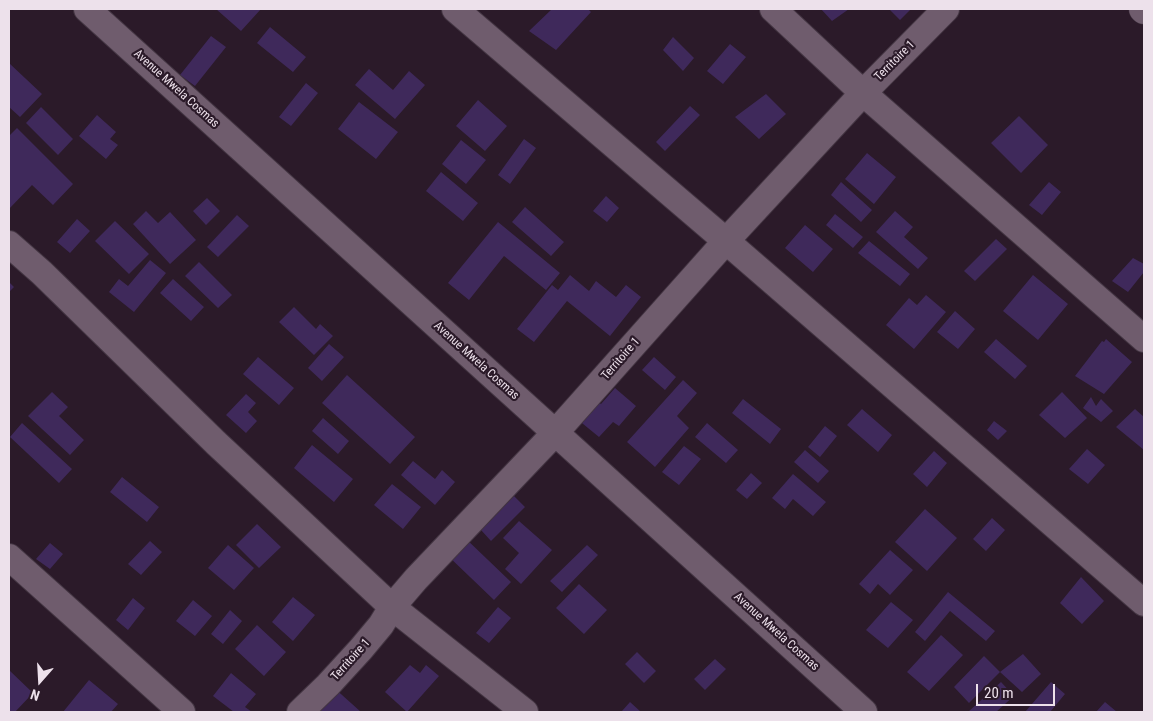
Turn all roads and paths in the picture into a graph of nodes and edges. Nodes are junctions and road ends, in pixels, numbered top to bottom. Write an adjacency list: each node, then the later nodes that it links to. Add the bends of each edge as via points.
1 (87, 9): 9 (street, Avenue Mwela Cosmas)
2 (455, 9): 6 (street)
3 (773, 9): 5 (street)
4 (946, 9): 5 (street, Territoire 1)
5 (863, 93): 6 (street, Territoire 1); 8 (street)
6 (726, 241): 9 (street, Territoire 1); 11 (street)
7 (9, 244): 12 (street)
8 (1144, 339)
9 (555, 433): 12 (street, Territoire 1); 16 (street, Avenue Mwela Cosmas)
10 (9, 557): 13 (street)
11 (1144, 603)
12 (392, 607): 14 (street, Territoire 1, via 361,649); 15 (street)
13 (182, 712)
14 (300, 712)
15 (525, 712)
16 (864, 712)

